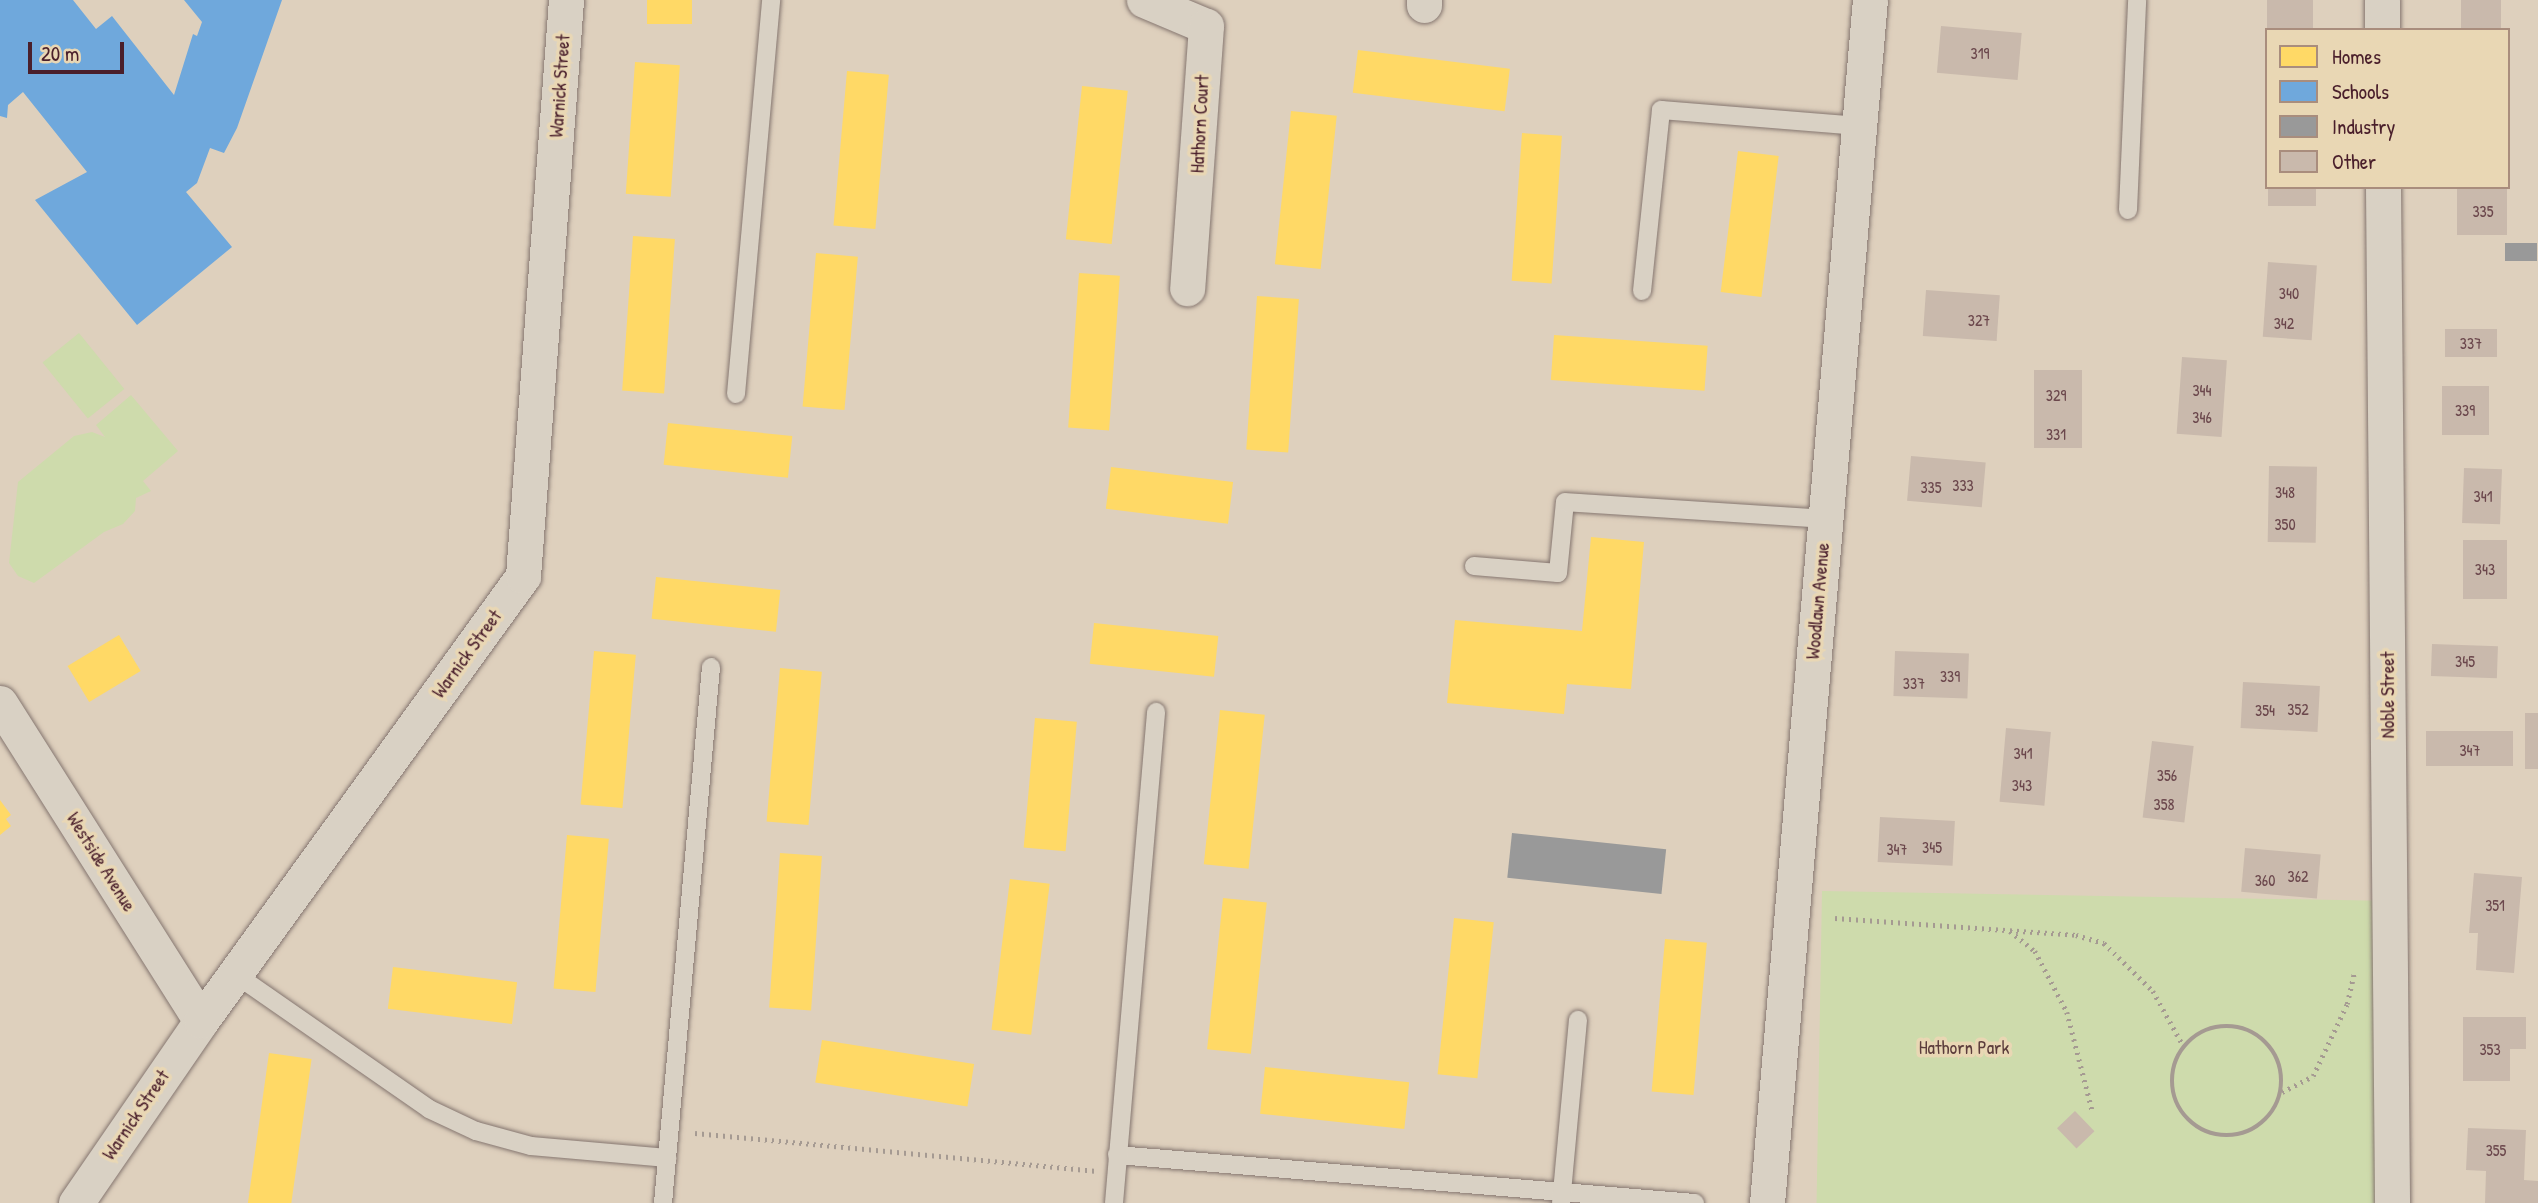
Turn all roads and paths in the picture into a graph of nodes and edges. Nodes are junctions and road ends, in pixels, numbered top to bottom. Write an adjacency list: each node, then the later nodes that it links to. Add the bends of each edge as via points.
1 (566, 0): 22 (street, Warnick Street, via 523,576)
2 (771, 0): 13 (lane)
3 (1144, 0): 11 (street, Hathorn Court, via 1206,26)
4 (1870, 0): 8 (street, Woodlawn Avenue)
5 (2137, 0): 10 (lane)
6 (2382, 0): 7 (street)
7 (2382, 28)
8 (1859, 126): 12 (lane, via 1661,110); 14 (street, Woodlawn Avenue)
9 (2384, 189): 37 (street, Noble Street)
10 (2128, 210)
11 (1187, 288)
12 (1642, 291)
13 (736, 394)
14 (1825, 519): 15 (lane, via 1565,502 1558,573); 36 (street, Woodlawn Avenue)
15 (1474, 566)
16 (711, 667): 28 (lane)
17 (0, 703): 24 (street, Westside Avenue)
18 (1156, 712): 30 (lane)
19 (1835, 918): 20 (path)
20 (2009, 931): 25 (path, via 2076,935 2104,943 2153,991); 27 (path, via 2035,951 2067,1012)
21 (2356, 965): 26 (path, via 2347,1004 2313,1076)
22 (235, 974): 24 (street, Warnick Street); 29 (lane, via 429,1110 476,1131 531,1146)
23 (1578, 1020): 31 (lane)
24 (201, 1021): 32 (street, Warnick Street)
25 (2184, 1047): 26 (path, via 2214,1028 2250,1031 2277,1056); 26 (path, via 2172,1082 2183,1115 2197,1128 2231,1136 2249,1132 2264,1122)
26 (2282, 1091)
27 (2093, 1113)
28 (669, 1130): 29 (lane); 30 (path)
29 (667, 1158): 33 (lane)
30 (1117, 1164): 31 (lane); 34 (lane)
31 (1561, 1198): 35 (lane)
32 (76, 1203)
33 (663, 1203)
34 (1114, 1203)
35 (1695, 1203)
36 (1767, 1203)
37 (2392, 1203)

